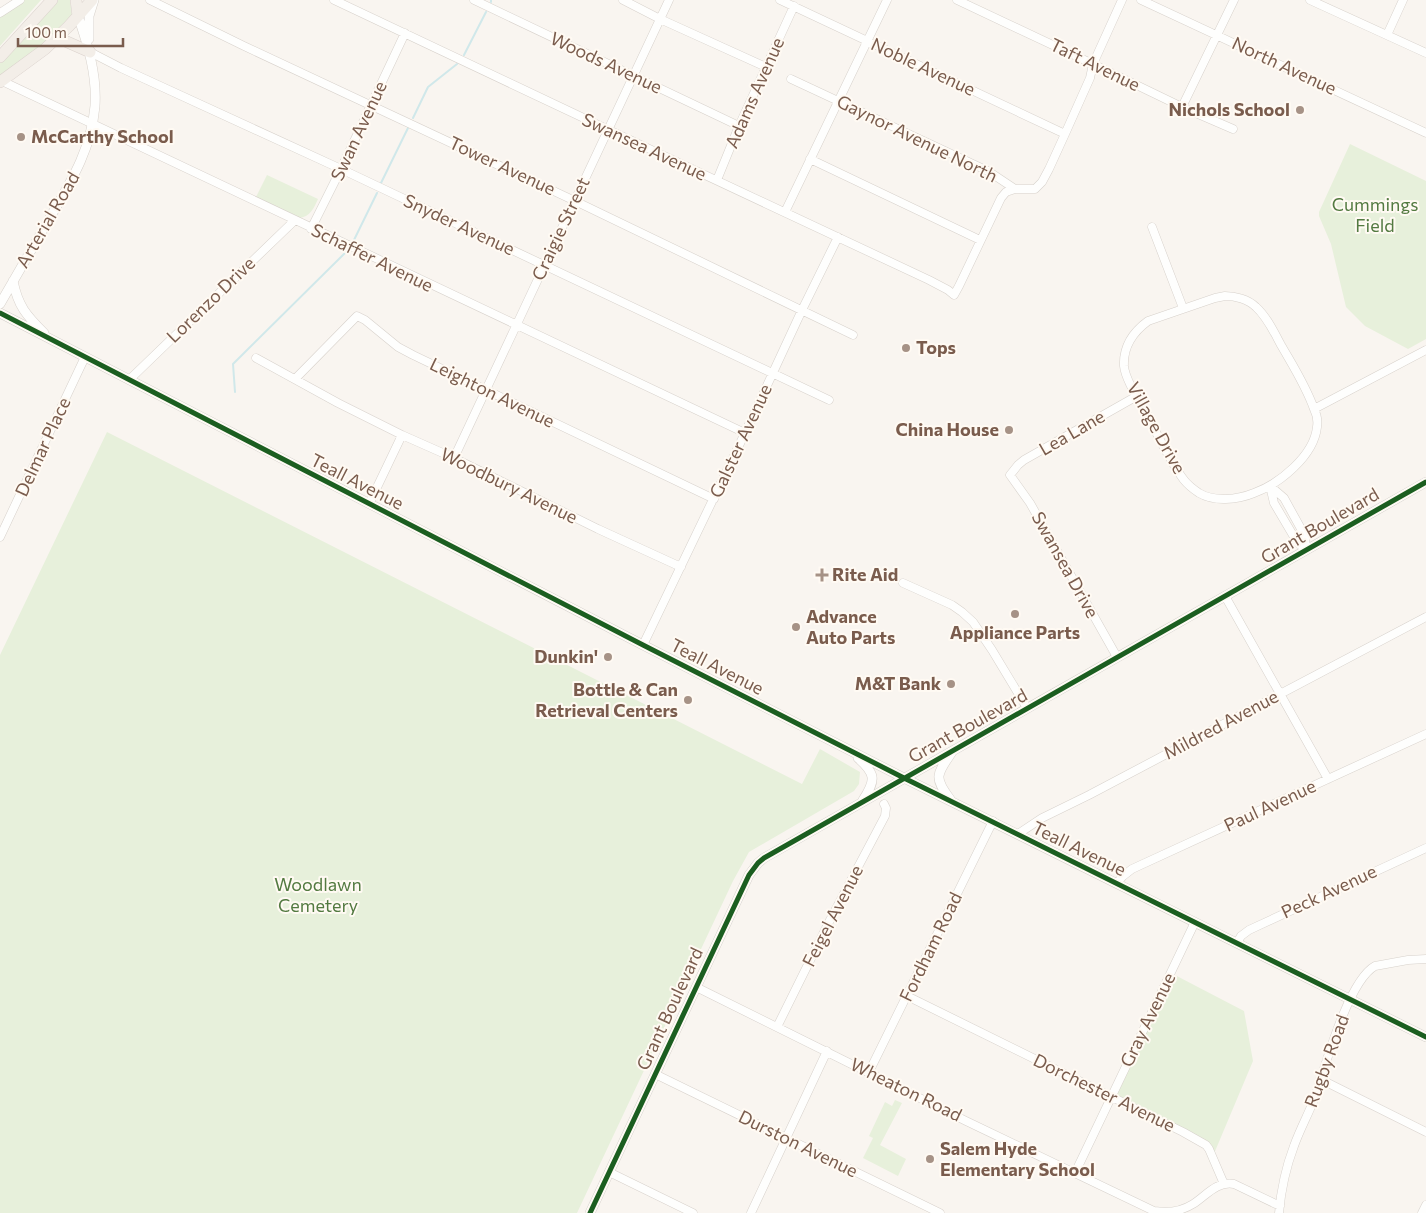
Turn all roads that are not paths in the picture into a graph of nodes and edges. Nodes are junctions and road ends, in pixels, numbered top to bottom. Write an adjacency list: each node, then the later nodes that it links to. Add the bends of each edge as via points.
1 (20, 0): 19 (street)
2 (52, 0): 29 (main road)
3 (76, 0): 20 (main road)
4 (93, 0): 20 (main road); 27 (street, via 88,33)
5 (150, 0): 36 (street, Tower Avenue)
6 (334, 0): 22 (street, Swansea Avenue)
7 (474, 0): 32 (street, Woods Avenue)
8 (623, 0): 21 (street)
9 (669, 0): 21 (street, Craigie Street)
10 (780, 0): 18 (street, Noble Avenue)
11 (957, 0): 30 (street, Taft Avenue)
12 (1122, 0): 30 (street)
13 (1141, 0): 24 (street, North Avenue)
14 (1234, 0): 24 (street)
15 (1310, 0): 23 (street)
16 (1403, 0): 23 (street)
17 (887, 1): 26 (street)
18 (794, 6): 26 (street, Noble Avenue); 31 (street, Adams Avenue)
19 (0, 13)
20 (78, 16): 25 (main road); 27 (street, Arterial Road)
21 (660, 19): 31 (street); 32 (street, Craigie Street)
22 (405, 34): 36 (street, Swan Avenue); 41 (street, Swansea Avenue)
23 (1387, 34): 28 (street)
24 (1217, 35): 37 (street); 42 (street, North Avenue)
25 (53, 41): 27 (main road, via 65,41); 34 (main road)
26 (867, 41): 35 (street); 43 (street, Noble Avenue)
27 (90, 52): 38 (street, Arterial Road, via 95,91); 45 (street, Snyder Avenue)
28 (1426, 53)
29 (0, 57)
30 (1093, 64): 37 (street, Taft Avenue); 43 (street)
31 (766, 68): 39 (street, Adams Avenue)
32 (634, 76): 39 (street, Woods Avenue); 41 (street, Craigie Street)
33 (791, 79): 35 (street, Gaynor Avenue North)
34 (0, 81): 38 (street, Schaffer Avenue)
35 (839, 100): 44 (street); 47 (street, Gaynor Avenue North, via 988,171)
36 (371, 105): 45 (street, Swan Avenue); 48 (street, Tower Avenue)
37 (1182, 107): 40 (street, Taft Avenue)
38 (92, 126): 50 (street, Schaffer Avenue); 56 (street, Arterial Road, via 78,169)
39 (739, 126): 46 (street, Adams Avenue)
40 (1233, 129)
41 (609, 130): 46 (street, Swansea Avenue); 48 (street, Craigie Street)
42 (1426, 133)
43 (1065, 134): 47 (street, Gaynor Avenue North, via 1042,182 1035,189)
44 (810, 159): 49 (street); 54 (street)
45 (342, 169): 52 (street, Swan Avenue); 55 (street, Snyder Avenue)
46 (717, 180): 49 (street, Swansea Avenue)
47 (1015, 189): 54 (street, via 1001,198)
48 (575, 201): 55 (street, Craigie Street); 59 (street, Tower Avenue)
49 (785, 212): 53 (street, Swansea Avenue)
50 (294, 221): 52 (street, Schaffer Avenue); 69 (street, Lorenzo Drive)
51 (1152, 226): 58 (street)
52 (311, 229): 61 (street, Schaffer Avenue)
53 (838, 236): 54 (street, Swansea Avenue, via 954,295); 59 (street, Galster Avenue)
54 (980, 240)
55 (544, 266): 61 (street, Craigie Street); 67 (street, Snyder Avenue)
56 (13, 281): 57 (street, Arterial Road); 63 (street, via 21,306)
57 (0, 304)
58 (1183, 308): 71 (street, Village Drive, via 1148,321 1129,342 1124,366); 73 (street, Village Drive, via 1225,296 1242,298 1256,306 1298,374)
59 (802, 310): 62 (street, Tower Avenue); 67 (street, Galster Avenue)
60 (0, 313): 63 (street, Teall Avenue)
61 (516, 326): 70 (street, Craigie Street); 74 (street, Schaffer Avenue)
62 (853, 335)
63 (49, 338): 65 (street, Teall Avenue)
64 (1426, 350): 73 (street)
65 (85, 357): 69 (street, Teall Avenue); 82 (street, Delmar Place)
66 (256, 358): 68 (street, Woodbury Avenue)
67 (773, 373): 72 (street, Snyder Avenue); 74 (street, Galster Avenue)
68 (295, 379): 70 (street, Leighton Avenue, via 357,316 398,347); 75 (street, Woodbury Avenue)
69 (129, 380): 81 (street, Teall Avenue)
70 (487, 390): 76 (street, Craigie Street); 80 (street, Leighton Avenue)
71 (1137, 396): 77 (street, Lea Lane, via 1024,460); 79 (street, Village Drive, via 1174,464 1192,488 1208,497 1226,499 1253,494)
72 (829, 400)
73 (1314, 409): 79 (street, Village Drive, via 1317,427 1312,445 1293,468)
74 (745, 433): 80 (street, Galster Avenue)
75 (402, 435): 76 (street, Woodbury Avenue); 81 (street)
76 (454, 458): 84 (street, Woodbury Avenue)
77 (1010, 475): 89 (street, Swansea Drive, via 1030,503)
78 (1426, 482): 83 (street, Grant Boulevard)
79 (1270, 486): 83 (street, via 1284,498 1305,536)
80 (714, 499): 84 (street, Galster Avenue)
81 (369, 504): 88 (street, Teall Avenue)
82 (0, 537)
83 (1306, 550): 86 (street, Grant Boulevard)
84 (681, 567): 88 (street, Galster Avenue)
85 (903, 583): 91 (street, via 952,605 973,622)
86 (1224, 596): 89 (street, Grant Boulevard); 90 (street)
87 (1426, 617): 90 (street, Mildred Avenue)
88 (643, 645): 94 (street, Teall Avenue)
89 (1117, 657): 91 (street, Grant Boulevard)
90 (1280, 694): 96 (street); 101 (street, Mildred Avenue, via 1042,818)
91 (1027, 708): 93 (street, Grant Boulevard)
92 (1426, 734): 96 (street, Paul Avenue)
93 (955, 749): 95 (street, Grant Boulevard); 98 (street, via 938,776)
94 (849, 750): 95 (street, Teall Avenue); 97 (street, via 868,768 873,778)
95 (904, 778): 97 (street, Grant Boulevard); 98 (street, Teall Avenue)
96 (1328, 779): 103 (street, Paul Avenue, via 1132,869)
97 (863, 801): 107 (street, Grant Boulevard, via 758,863 749,875)
98 (952, 801): 100 (street, Teall Avenue)
99 (884, 804): 110 (street, Feigel Avenue, via 885,816)
100 (992, 821): 101 (street, Teall Avenue); 108 (street, Fordham Road)
101 (1018, 834): 103 (street, Teall Avenue)
102 (1426, 848): 105 (street, Peck Avenue, via 1249,930)
103 (1117, 883): 104 (street, Teall Avenue)
104 (1195, 922): 105 (street, Teall Avenue); 116 (street, Gray Avenue)
105 (1237, 943): 109 (street, Teall Avenue)
106 (1426, 959): 109 (street, Rugby Road, via 1370,968)
107 (696, 986): 110 (street, Wheaton Road); 114 (street, Grant Boulevard)
108 (907, 996): 113 (street, Fordham Road); 116 (street, Dorchester Avenue)
109 (1351, 999): 111 (street, Teall Avenue); 115 (street, Rugby Road, via 1330,1046)
110 (777, 1027): 112 (street, Wheaton Road)
111 (1426, 1037)
112 (827, 1051): 113 (street, Wheaton Road); 118 (street)
113 (869, 1072): 120 (street, Wheaton Road)
114 (655, 1074): 118 (street, Durston Avenue); 119 (street, Grant Boulevard)
115 (1320, 1079): 117 (street); 123 (street, Rugby Road, via 1289,1158)
116 (1112, 1097): 120 (street, Gray Avenue); 121 (street, Dorchester Avenue, via 1206,1145)
117 (1426, 1132)
118 (787, 1138): 126 (street); 127 (street, Durston Avenue)
119 (609, 1172): 124 (street, Grant Boulevard); 125 (street)
120 (1075, 1173): 121 (street, Wheaton Road, via 1161,1213 1192,1205)
121 (1224, 1184): 123 (street, via 1234,1184)
122 (1426, 1205): 128 (street)
123 (1279, 1209)
124 (590, 1213)
125 (694, 1213)
126 (752, 1213)
127 (940, 1213)
128 (1422, 1213)

